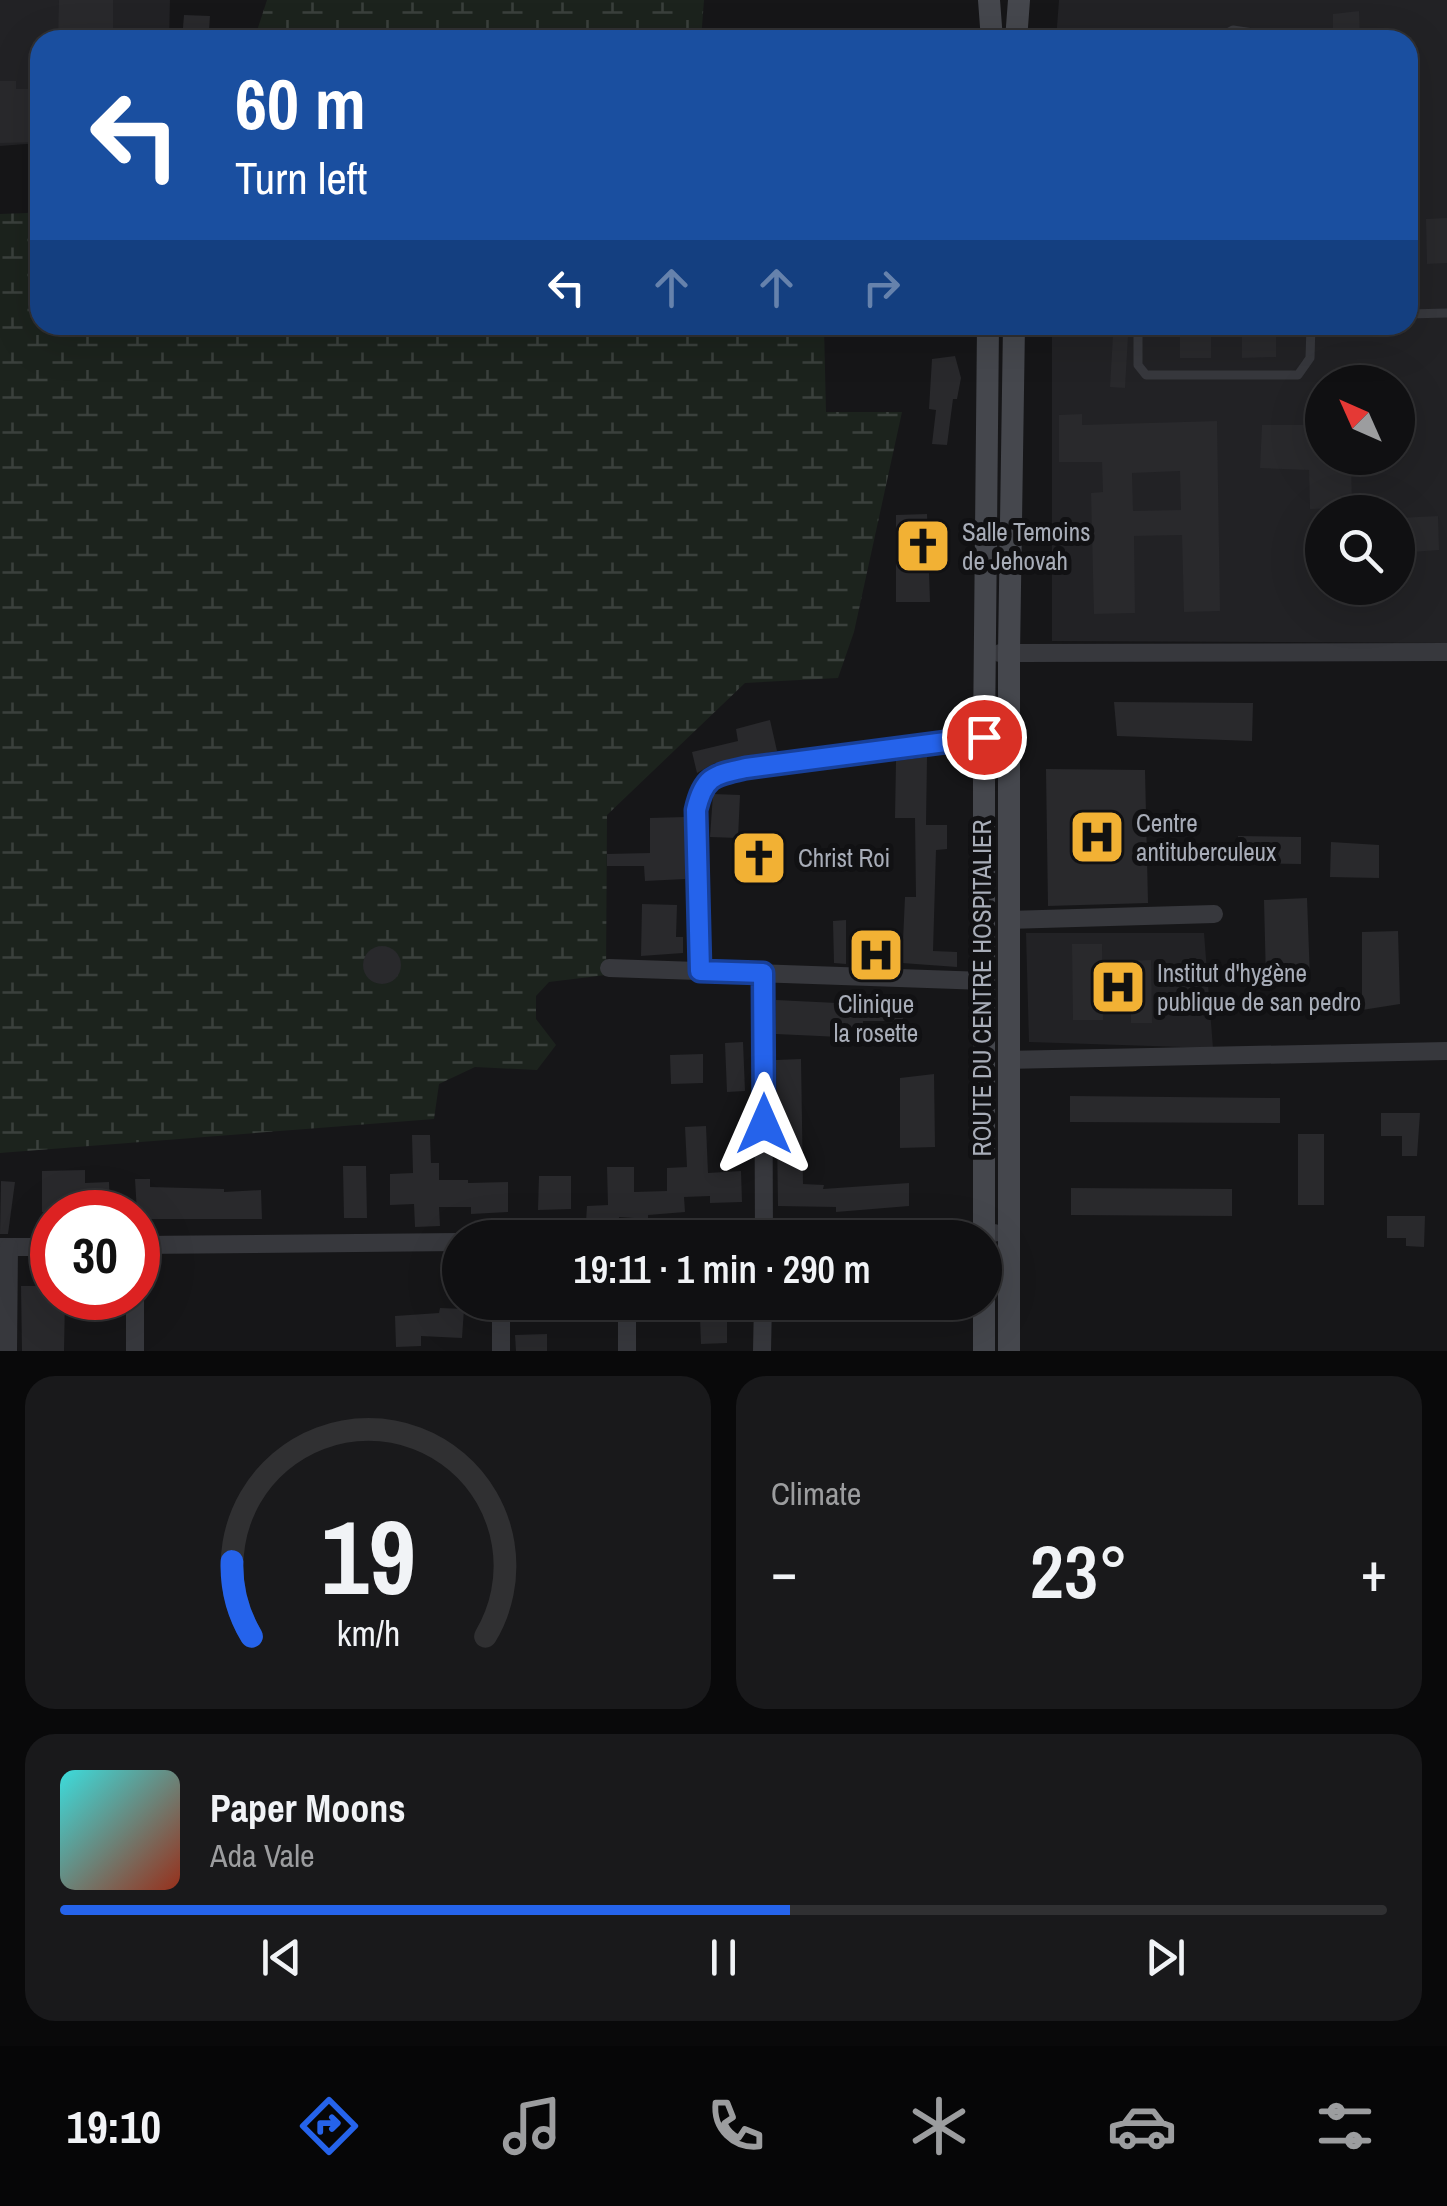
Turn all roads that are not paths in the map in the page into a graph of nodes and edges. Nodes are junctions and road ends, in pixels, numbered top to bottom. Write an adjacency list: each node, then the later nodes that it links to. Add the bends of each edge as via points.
1 (989, 0): 3 (street)
2 (1018, 0): 4 (street)
3 (991, 30)
4 (1016, 30)
5 (1418, 314): 6 (lane)
6 (1447, 314)
7 (988, 335): 13 (street, ROUTE DU CENTRE HOSPITALIER)
8 (1015, 335): 12 (street, ROUTE DU CENTRE HOSPITALIER)
9 (1138, 335): 10 (lane, via 1138,365 1146,374 1298,375 1310,358)
10 (1311, 335)
11 (1447, 652): 12 (street)
12 (1009, 653): 13 (street); 16 (street, ROUTE DU CENTRE HOSPITALIER)
13 (984, 654): 14 (street, ROUTE DU CENTRE HOSPITALIER)
14 (984, 737): 18 (street, via 746,768 718,774 702,786 696,810); 20 (street, ROUTE DU CENTRE HOSPITALIER)
15 (1214, 914): 16 (street)
16 (1009, 920): 22 (street, ROUTE DU CENTRE HOSPITALIER)
17 (609, 968): 18 (street)
18 (700, 971): 19 (street)
19 (763, 973): 20 (street); 23 (street)
20 (985, 982): 24 (street, ROUTE DU CENTRE HOSPITALIER)
21 (1447, 1051): 22 (street)
22 (1009, 1060): 26 (street, ROUTE DU CENTRE HOSPITALIER)
23 (764, 1220)
24 (984, 1220)
25 (1002, 1234): 26 (street)
26 (1009, 1234): 42 (street, ROUTE DU CENTRE HOSPITALIER)
27 (442, 1242): 28 (street)
28 (160, 1245)
29 (4, 1247): 30 (street); 36 (street)
30 (30, 1247)
31 (135, 1320): 37 (street)
32 (501, 1320): 38 (street)
33 (627, 1320): 39 (street)
34 (763, 1320): 40 (street)
35 (984, 1320): 41 (street)
36 (8, 1351)
37 (135, 1351)
38 (501, 1351)
39 (627, 1351)
40 (762, 1351)
41 (984, 1351)
42 (1009, 1351)

